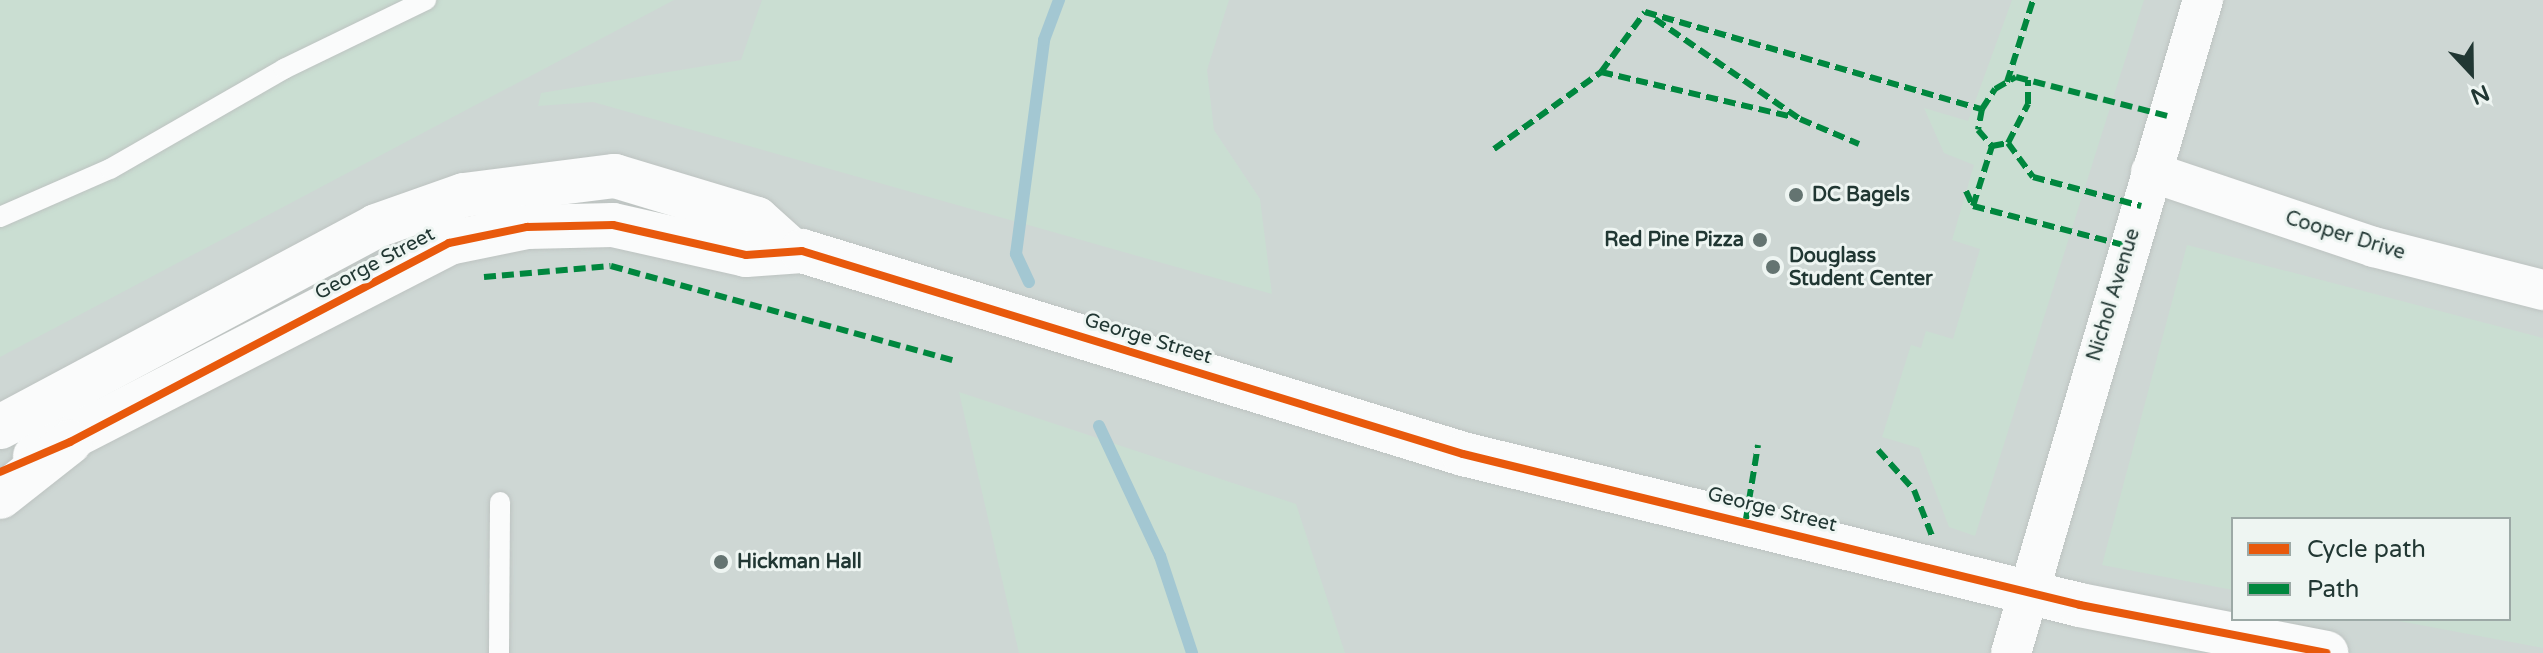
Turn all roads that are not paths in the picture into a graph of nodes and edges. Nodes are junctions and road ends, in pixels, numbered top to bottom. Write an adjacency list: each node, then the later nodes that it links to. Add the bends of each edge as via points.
1 (426, 0): 4 (lane, via 284,69 110,169)
2 (2203, 0): 3 (street, Nichol Avenue)
3 (2151, 172): 6 (street, Cooper Drive, via 2374,247); 12 (street, Nichol Avenue)
4 (0, 217)
5 (788, 247): 7 (street, George Street, via 757,219 615,176 464,195 376,226); 8 (street, George Street, via 746,255 613,225 527,227 449,243); 12 (street, George Street, via 1463,454)
6 (2543, 290)
7 (0, 427)
8 (70, 442): 9 (street, George Street); 10 (street)
9 (0, 472)
10 (0, 497)
11 (500, 502): 13 (lane)
12 (2025, 590): 14 (street, Nichol Avenue); 15 (street, George Street)
13 (499, 653)
14 (2011, 653)
15 (2326, 653)

